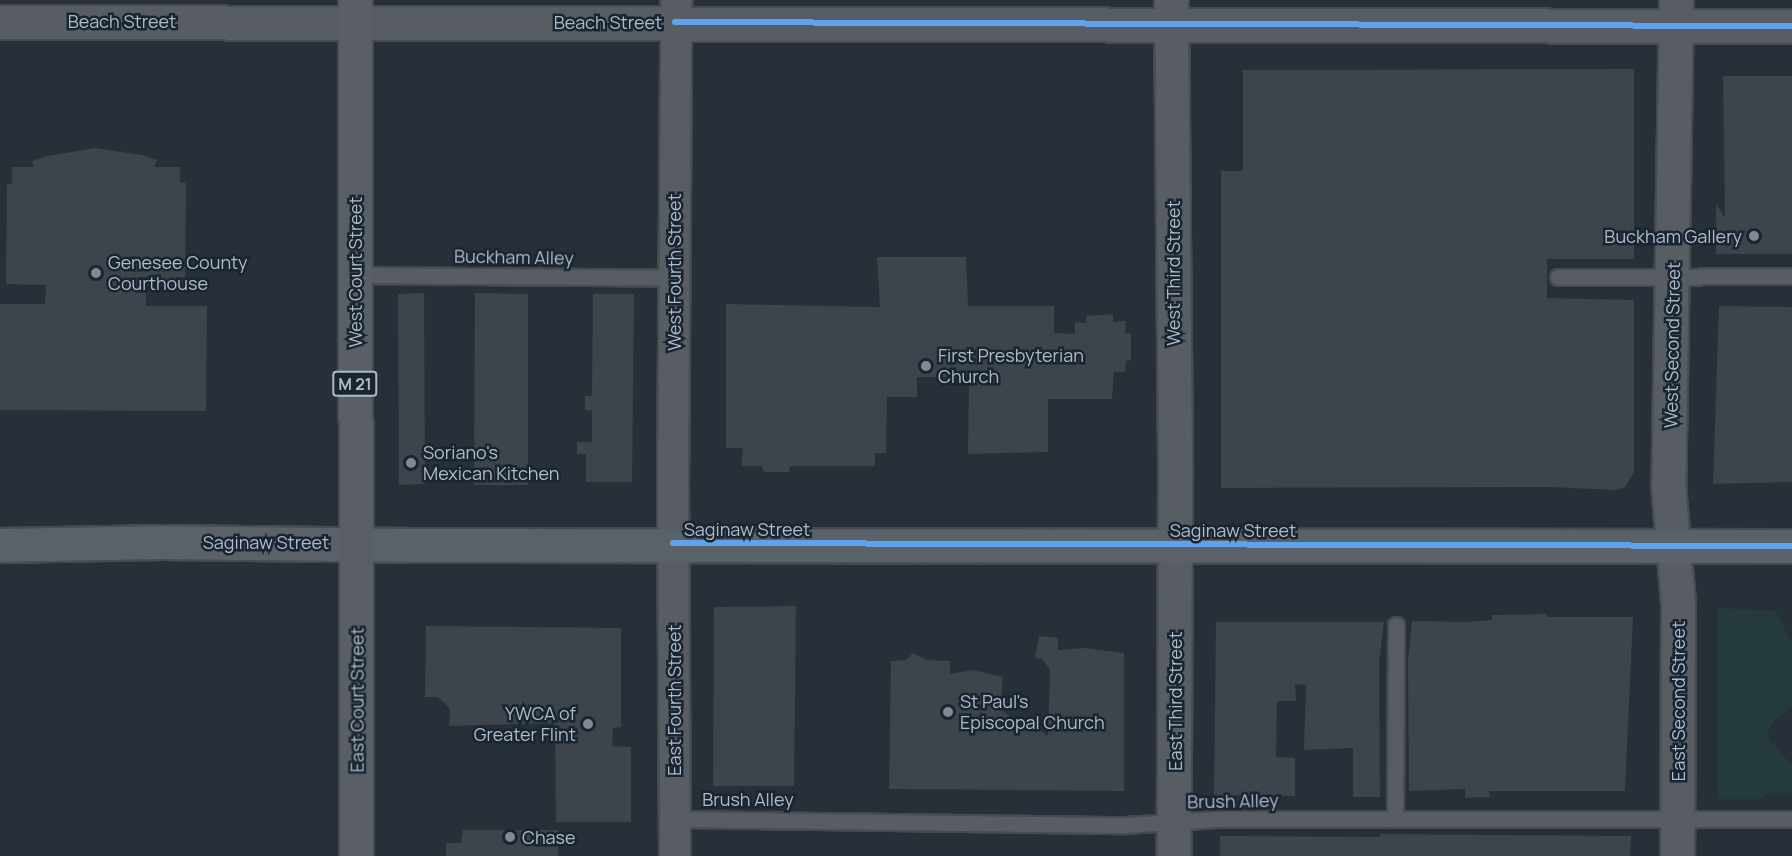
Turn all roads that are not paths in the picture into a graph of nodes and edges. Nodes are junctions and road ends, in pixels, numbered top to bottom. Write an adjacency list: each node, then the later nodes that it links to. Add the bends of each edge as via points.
1 (355, 11): 2 (street, Beach Street); 5 (street, Beach Street); 7 (main road, West Court Street / M 21)
2 (675, 11): 3 (street, Beach Street); 11 (street, West Fourth Street)
3 (1171, 12): 4 (street, Beach Street); 15 (street, West Third Street)
4 (1676, 13): 6 (street, Beach Street); 8 (street, West Second Street)
5 (0, 22)
6 (1792, 26)
7 (355, 276): 11 (lane, Buckham Alley); 12 (main road, West Court Street / M 21)
8 (1673, 276): 9 (lane); 10 (lane); 17 (street, West Second Street, via 1668,484)
9 (1792, 276)
10 (1558, 277)
11 (674, 278): 13 (street, West Fourth Street)
12 (356, 543): 13 (main road, Saginaw Street); 14 (main road, Saginaw Street); 24 (main road, East Court Street / M 21)
13 (673, 543): 15 (main road, Saginaw Street); 20 (street, East Fourth Street)
14 (0, 545)
15 (1175, 545): 17 (main road, Saginaw Street); 23 (street, East Third Street)
16 (1792, 546): 17 (main road, Saginaw Street)
17 (1673, 547): 19 (street, East Second Street, via 1678,604)
18 (1396, 625): 21 (lane)
19 (1677, 818): 21 (lane, Brush Alley); 22 (lane, Brush Alley); 27 (street, East Second Street)
20 (675, 819): 23 (lane, Brush Alley, via 1125,825); 25 (street, East Fourth Street)
21 (1395, 819): 23 (lane, Brush Alley)
22 (1792, 819)
23 (1174, 821): 26 (street, East Third Street)
24 (356, 856)
25 (675, 856)
26 (1174, 856)
27 (1677, 856)

